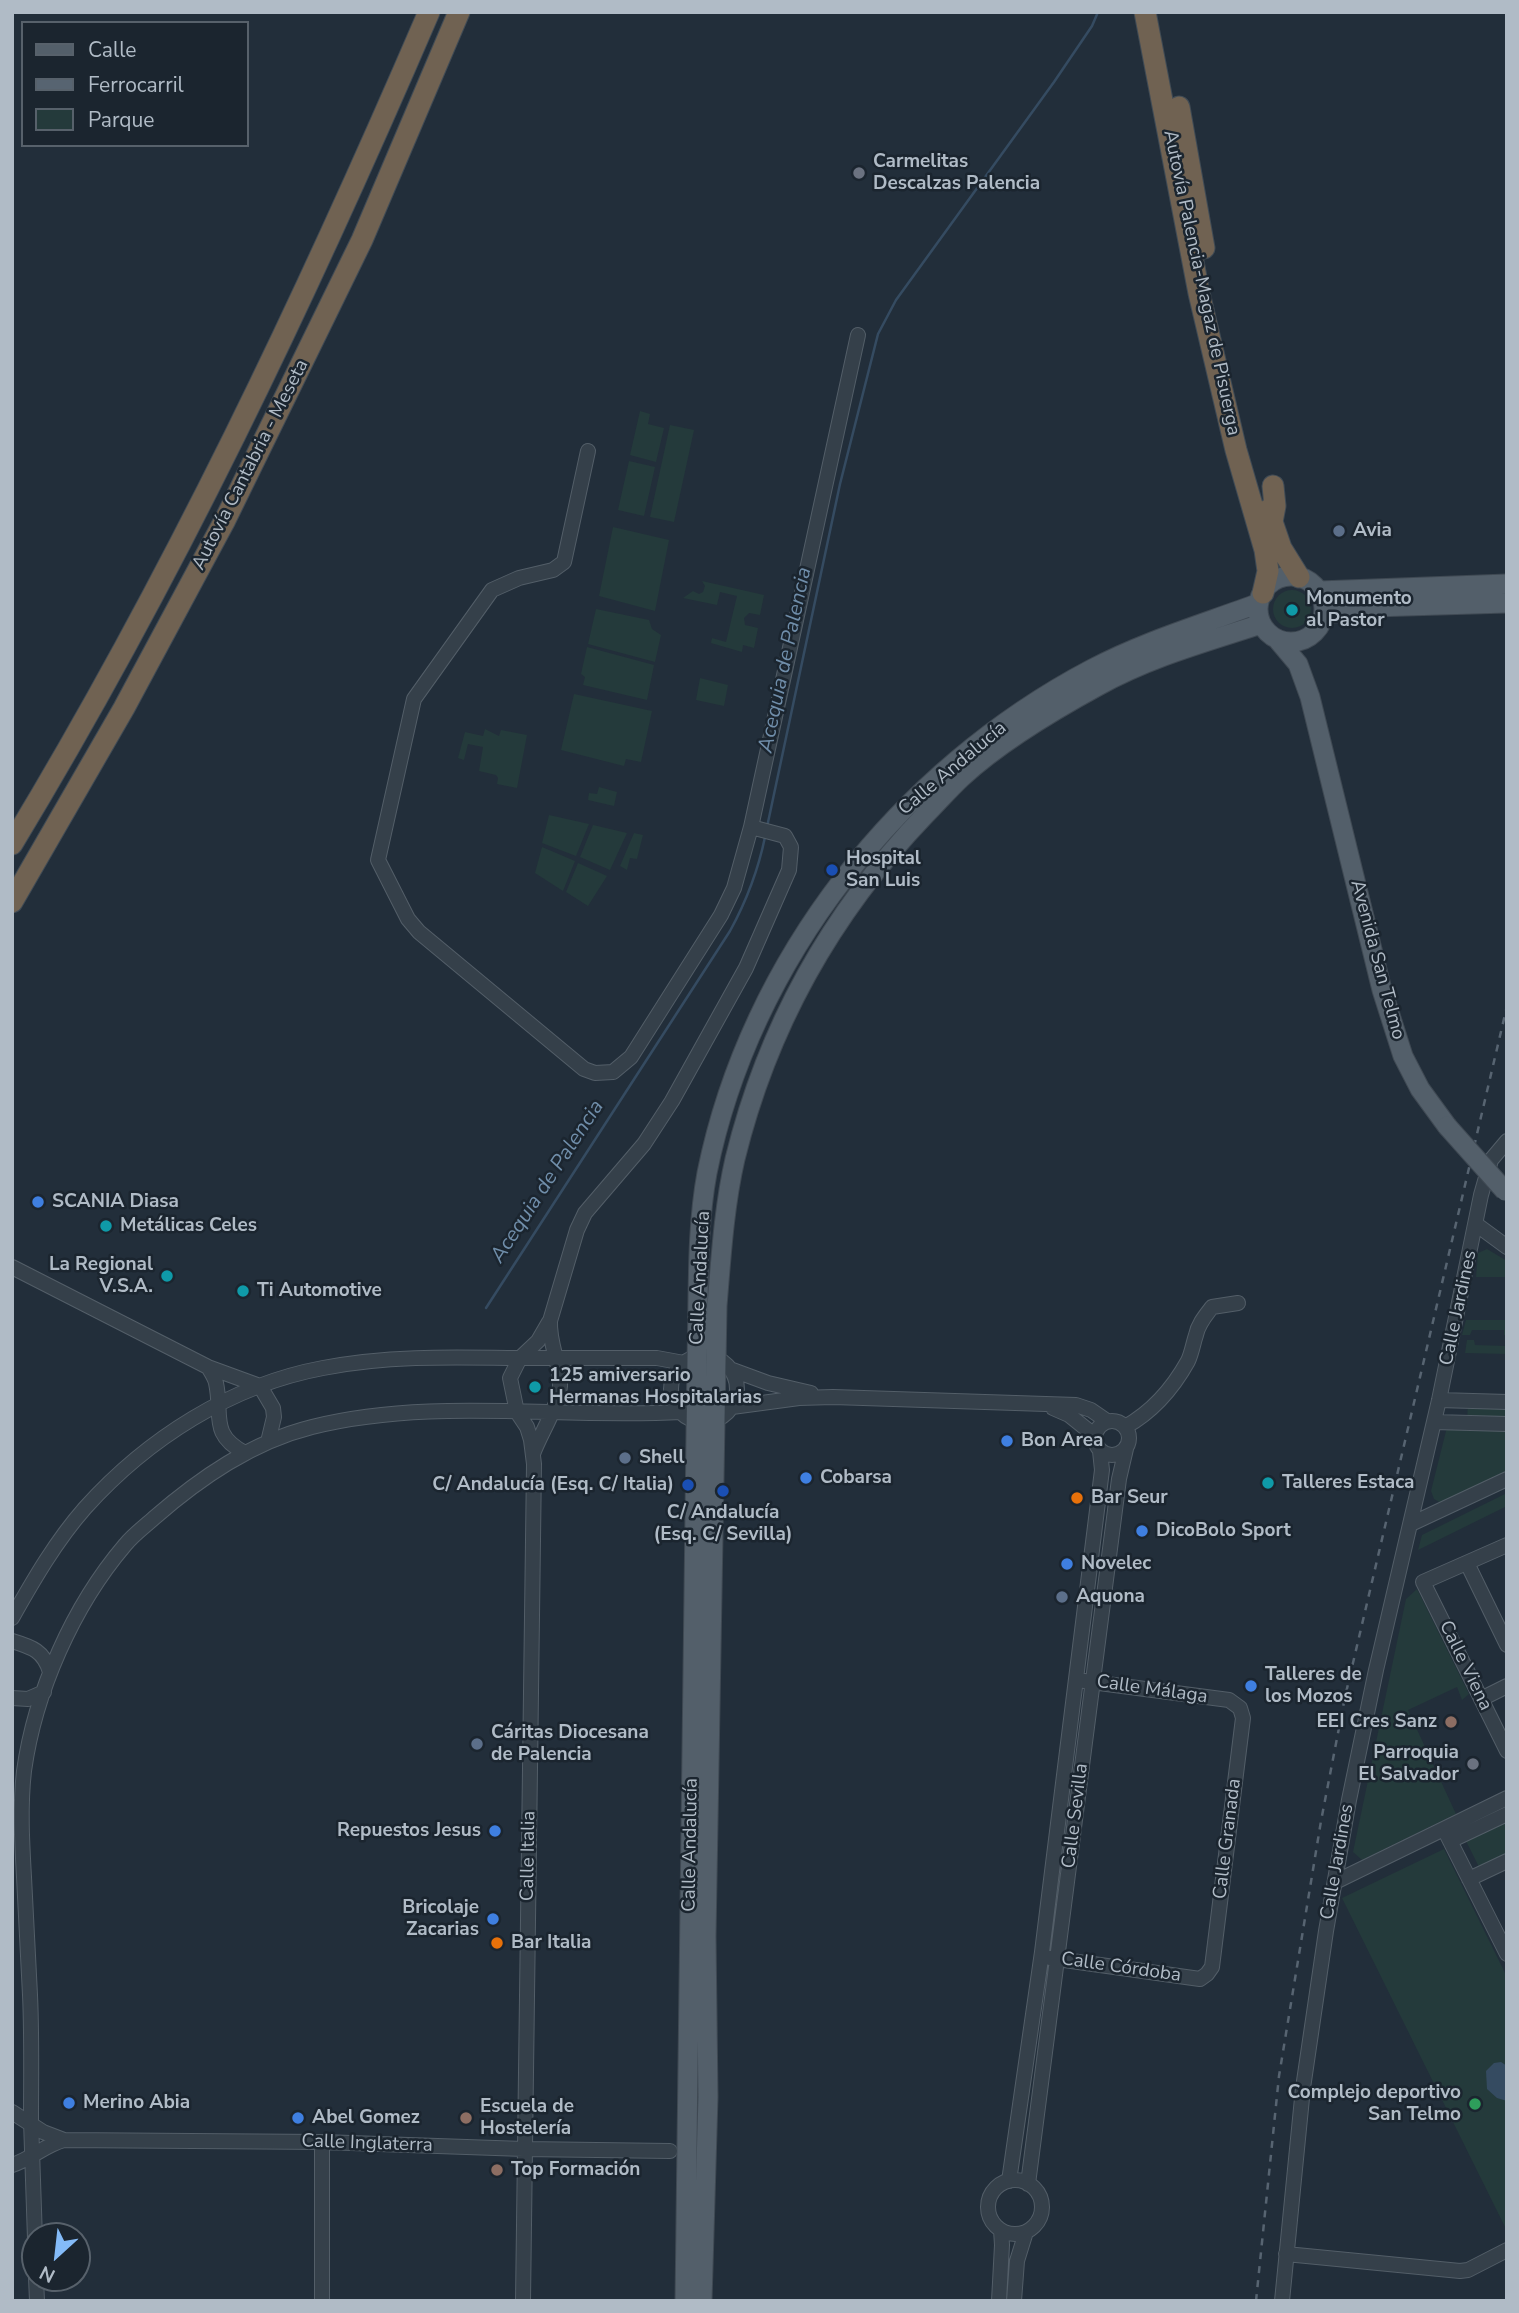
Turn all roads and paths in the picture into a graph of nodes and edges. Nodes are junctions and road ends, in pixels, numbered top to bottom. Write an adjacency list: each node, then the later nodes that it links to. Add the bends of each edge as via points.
1 (429, 12): 20 (highway, Autovía Cantabria - Meseta, via 249,410 160,585)
2 (459, 12): 21 (highway, Autovía Cantabria - Meseta, via 362,240 225,520)
3 (1145, 12): 12 (highway, Autovía Palencia-Magaz de Pisuerga, via 1199,293 1265,550 1268,571)
4 (1159, 12): 8 (highway, Autovía Palencia-Magaz de Pisuerga, via 1228,364)
5 (858, 335): 19 (street)
6 (588, 451): 19 (street, via 564,562 492,590 414,699 379,860 419,932 584,1069 613,1072 631,1056 721,915)
7 (1273, 485): 8 (highway)
8 (1272, 522): 9 (highway, Autovía Palencia-Magaz de Pisuerga, via 1280,548)
9 (1299, 578): 11 (main road); 12 (main road, via 1278,579)
10 (1507, 584): 11 (main road)
11 (1319, 592): 14 (main road)
12 (1261, 598): 15 (main road); 33 (main road, Calle Andalucía, via 1092,669 1051,693 961,757 899,812 856,861 792,953 750,1038 723,1112 707,1174 701,1235)
13 (1507, 603): 14 (main road, via 1373,607)
14 (1324, 615): 16 (main road)
15 (1261, 624): 17 (main road); 33 (main road, Calle Andalucía, via 1154,660 1099,685 1024,730 962,776 853,898 814,958 757,1084 735,1160)
16 (1311, 636): 17 (main road, via 1294,642); 18 (main road, Avenida San Telmo)
17 (1277, 639): 18 (main road, Avenida San Telmo, via 1298,664)
18 (1310, 696): 25 (main road, Avenida San Telmo, bridge, via 1382,990 1403,1056 1447,1126)
19 (761, 830): 30 (street, via 785,836 791,847 789,870 746,968 672,1101 635,1158 585,1213)
20 (12, 844)
21 (12, 902)
22 (1507, 1142): 24 (street)
23 (1507, 1157): 24 (street)
24 (1491, 1160): 26 (street, Calle Jardines)
25 (1506, 1192)
26 (1477, 1225): 27 (street); 37 (street, Calle Jardines)
27 (1507, 1247)
28 (12, 1267): 34 (street)
29 (1238, 1303): 51 (street, via 1212,1307 1196,1333 1187,1362 1157,1404)
30 (550, 1321): 31 (street); 32 (street)
31 (520, 1358): 32 (street); 35 (street, via 372,1360 322,1368); 43 (street, via 510,1378)
32 (554, 1358): 33 (street); 44 (street, via 560,1392)
33 (706, 1362): 36 (street, via 768,1383); 42 (street, via 737,1385); 45 (main road, Calle Andalucía); 46 (main road, Calle Andalucía)
34 (208, 1367): 35 (street); 41 (street, via 216,1382)
35 (260, 1386): 41 (street); 53 (street, via 273,1408)
36 (833, 1397): 40 (street); 42 (street)
37 (1439, 1400): 38 (street); 48 (street, Calle Jardines)
38 (1468, 1401): 39 (street); 49 (street)
39 (1507, 1402)
40 (1042, 1403): 47 (street, via 1076,1405); 52 (street, via 1069,1415)
41 (217, 1404): 56 (street, via 225,1438); 64 (street, via 148,1449 85,1508 37,1573)
42 (732, 1407): 46 (street)
43 (517, 1412): 44 (street); 53 (street, via 388,1414 310,1427); 57 (street, Calle Italia, via 527,1427)
44 (551, 1414): 45 (street); 57 (street, Calle Italia)
45 (688, 1416): 46 (street); 105 (main road, Calle Andalucía, via 690,2005)
46 (715, 1420): 106 (main road, Calle Andalucía)
47 (1107, 1421): 51 (street); 52 (street)
48 (1434, 1422): 49 (street); 59 (street, Calle Jardines)
49 (1467, 1423): 50 (street)
50 (1507, 1424)
51 (1125, 1427): 54 (street, via 1129,1437)
52 (1094, 1435): 55 (street)
53 (268, 1442): 56 (street)
54 (1126, 1449): 55 (street, via 1111,1456); 69 (street, Calle Sevilla)
55 (1100, 1451): 68 (street, Calle Sevilla, via 1102,1470)
56 (245, 1453): 67 (street, via 190,1488 126,1543 76,1615)
57 (533, 1454): 92 (street, Calle Italia)
58 (1507, 1479): 60 (street)
59 (1419, 1488): 60 (street, via 1431,1505); 61 (street, Calle Jardines)
60 (1445, 1509): 61 (street)
61 (1411, 1524): 79 (street, Calle Jardines)
62 (1507, 1545): 63 (street)
63 (1467, 1563): 66 (street); 73 (street, Calle Viena, via 1423,1582)
64 (12, 1618)
65 (12, 1641): 67 (street, via 39,1651)
66 (1507, 1645)
67 (50, 1672): 71 (street)
68 (1076, 1680): 69 (street, Calle Málaga); 85 (street, Calle Sevilla)
69 (1093, 1682): 74 (street, Calle Málaga); 86 (street, Calle Sevilla)
70 (1507, 1686): 73 (street)
71 (44, 1692): 72 (street, via 28,1699); 89 (street, via 27,1754 22,1839 32,2024)
72 (12, 1698)
73 (1481, 1699): 75 (street, Calle Viena)
74 (1229, 1700): 87 (street, Calle Granada, via 1244,1718 1212,1967)
75 (1507, 1751)
76 (1507, 1798): 78 (street)
77 (1507, 1814): 78 (street)
78 (1447, 1835): 81 (street); 82 (street)
79 (1341, 1842): 81 (street, via 1350,1863); 83 (street, Calle Jardines)
80 (1507, 1861): 82 (street)
81 (1363, 1870): 83 (street)
82 (1469, 1879): 84 (street)
83 (1335, 1882): 102 (street, Calle Jardines, via 1303,2088)
84 (1507, 1954)
85 (1041, 1956): 86 (street, Calle Córdoba); 96 (street, Calle Sevilla)
86 (1058, 1959): 87 (street, Calle Córdoba); 97 (street, Calle Sevilla)
87 (1200, 1979)
88 (12, 2112): 89 (street)
89 (31, 2124): 90 (street); 94 (street)
90 (64, 2140): 91 (street, Calle Inglaterra); 94 (street)
91 (322, 2142): 92 (street, Calle Inglaterra); 103 (street)
92 (524, 2149): 93 (street, Calle Inglaterra); 104 (street, Calle Italia)
93 (670, 2151)
94 (32, 2156): 95 (street); 98 (street)
95 (12, 2165)
96 (1009, 2181): 97 (street); 99 (street, via 998,2187 989,2201 991,2218)
97 (1028, 2183): 100 (street, via 1038,2193 1042,2210 1037,2223)
98 (34, 2222)
99 (1001, 2230): 100 (street); 107 (street)
100 (1026, 2232): 108 (street, via 1017,2261)
101 (1507, 2250): 102 (street, via 1460,2272)
102 (1286, 2254): 109 (street, Calle Jardines)
103 (322, 2301)
104 (523, 2301)
105 (685, 2301)
106 (702, 2301)
107 (999, 2301)
108 (1014, 2301)
109 (1282, 2301)

